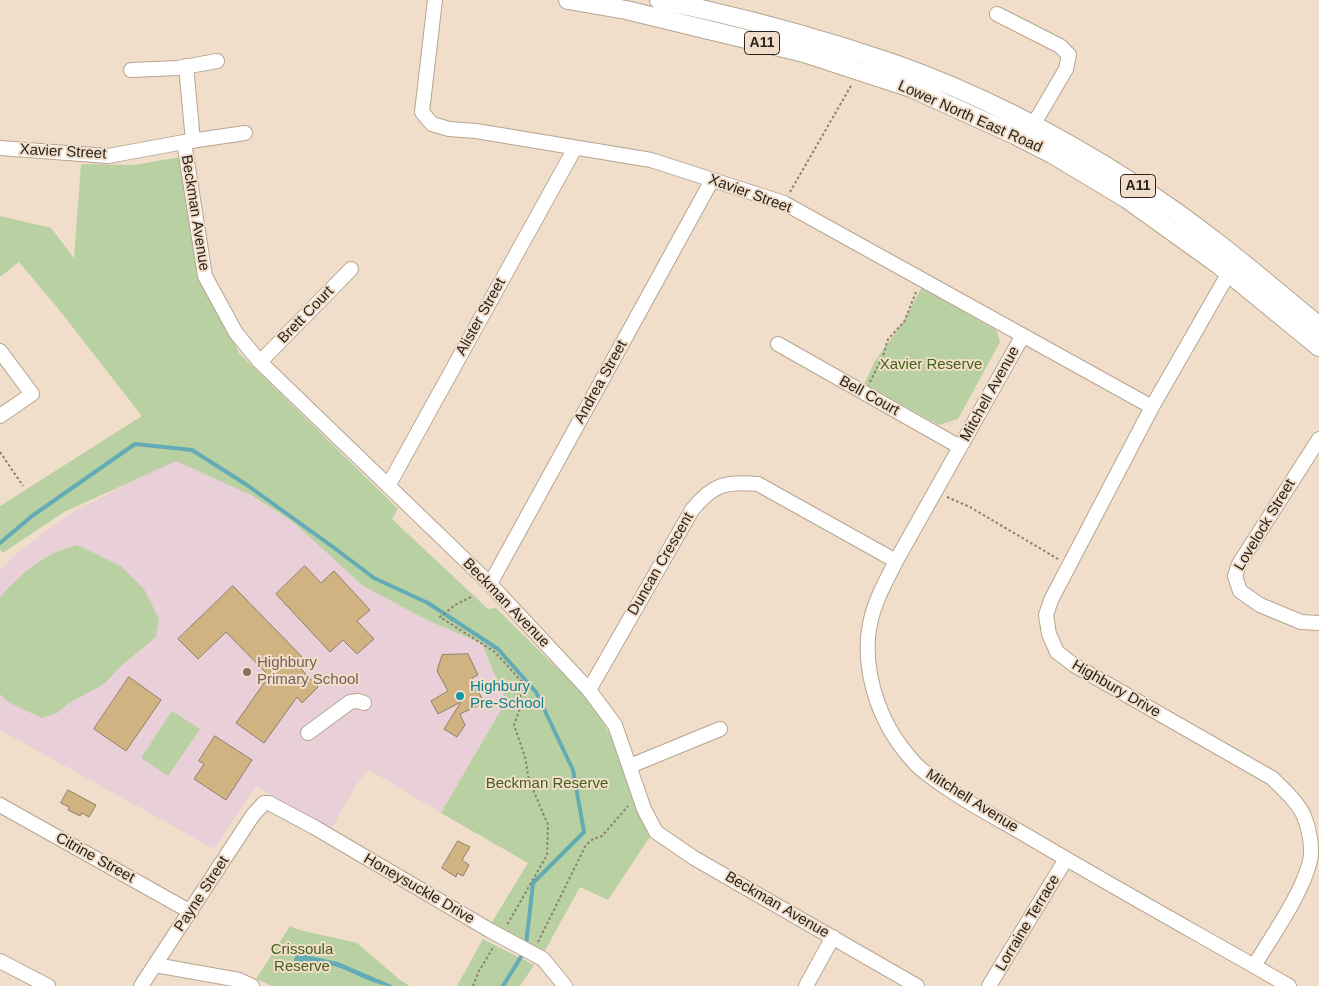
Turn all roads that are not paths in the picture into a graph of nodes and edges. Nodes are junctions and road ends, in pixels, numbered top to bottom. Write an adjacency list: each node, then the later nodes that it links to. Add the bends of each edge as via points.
1 (435, 0): 12 (street, Xavier Street, via 422,112 432,124)
2 (568, 0): 9 (main road, Lower North East Road / A11, via 626,10 804,53 911,88)
3 (659, 0): 9 (main road, Lower North East Road / A11, via 809,37 893,64 954,88)
4 (997, 14): 9 (street, via 1060,46 1069,55 1066,69)
5 (217, 61): 6 (street)
6 (186, 66): 7 (street); 10 (street, Beckman Avenue)
7 (131, 70)
8 (245, 133): 10 (street, Xavier Street)
9 (1029, 133): 14 (main road, Lower North East Road / A11, via 1052,154)
10 (188, 141): 11 (street, Xavier Street, via 108,156); 21 (street, Beckman Avenue, via 205,276 236,333)
11 (0, 148)
12 (574, 148): 13 (street, Xavier Street, via 651,160); 26 (street, Alister Street)
13 (712, 180): 17 (street, Xavier Street, via 784,203); 28 (street, Andrea Street)
14 (1233, 265): 16 (main road, Lower North East Road / A11); 19 (main road, Lower North East Road / A11); 22 (street, Highbury Drive)
15 (351, 269): 21 (street, Brett Court)
16 (1319, 326)
17 (1022, 337): 22 (street, Xavier Street); 25 (street, Mitchell Avenue)
18 (778, 344): 25 (street, Bell Court)
19 (1319, 347)
20 (0, 351): 23 (street, via 32,394)
21 (260, 362): 26 (street, Beckman Avenue)
22 (1152, 407): 42 (street, Highbury Drive, via 1051,600 1046,615 1049,634 1057,652 1074,665 1272,778 1304,815 1310,859 1301,885)
23 (0, 416)
24 (1319, 439): 29 (street, Lovelock Street, via 1234,576 1240,592 1260,604 1301,622)
25 (960, 447): 27 (street, Mitchell Avenue)
26 (388, 486): 28 (street, Beckman Avenue)
27 (896, 561): 30 (street, Duncan Crescent, via 758,484 738,482 719,486 692,510); 37 (street, Mitchell Avenue, via 880,592 870,624 868,649 870,677 888,727 924,772)
28 (490, 584): 30 (street, Beckman Avenue)
29 (1319, 622)
30 (589, 690): 34 (street, Beckman Avenue, via 615,725)
31 (364, 703): 33 (street, via 350,702)
32 (720, 729): 34 (street)
33 (308, 733)
34 (630, 766): 39 (street, Beckman Avenue, via 644,809 656,832 694,858)
35 (264, 803): 38 (street, Payne Street, via 253,814); 46 (street, Honeysuckle Drive, via 275,805 543,959)
36 (0, 805): 38 (street, Citrine Street)
37 (1066, 859): 42 (street, Mitchell Avenue); 49 (street, Lorraine Terrace)
38 (191, 912): 41 (street, Payne Street)
39 (834, 937): 47 (street); 48 (street, Beckman Avenue)
40 (0, 961): 43 (street)
41 (155, 965): 44 (street, Payne Street); 45 (street, via 239,980)
42 (1254, 966): 50 (street, Mitchell Avenue)
43 (48, 986)
44 (141, 986)
45 (252, 986)
46 (565, 986)
47 (806, 986)
48 (917, 986)
49 (990, 986)
50 (1288, 986)

